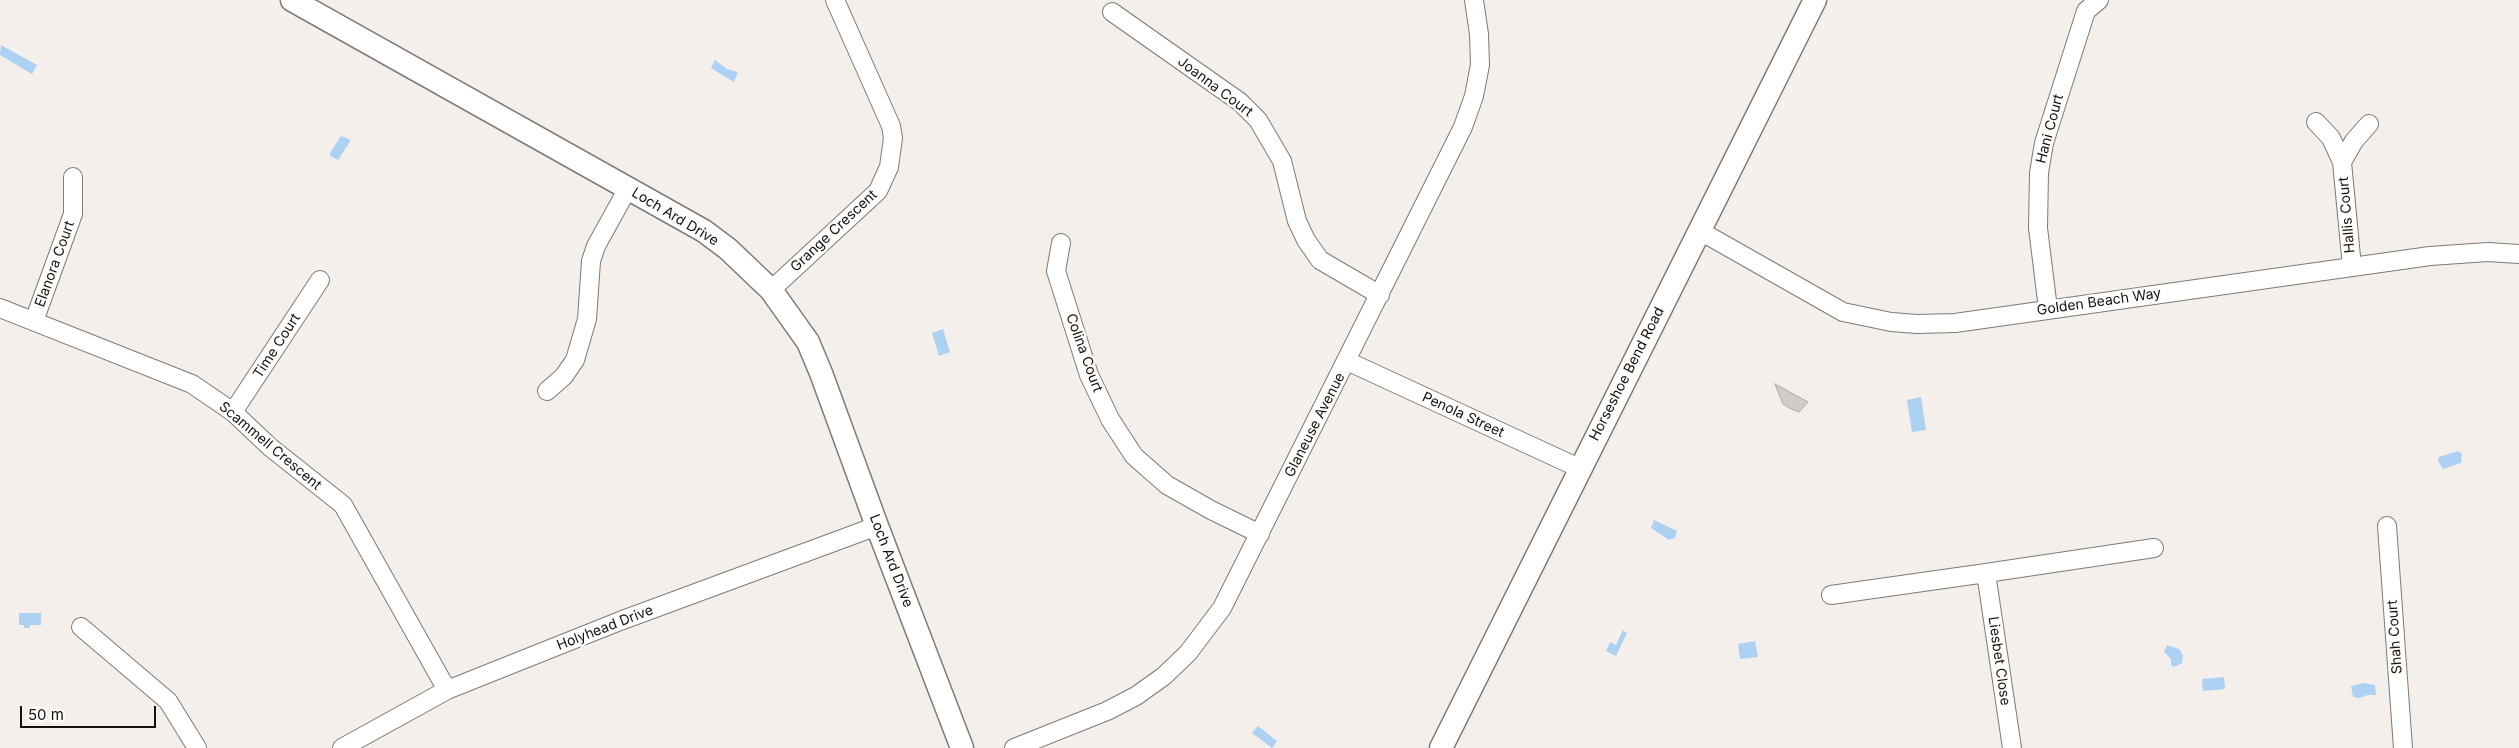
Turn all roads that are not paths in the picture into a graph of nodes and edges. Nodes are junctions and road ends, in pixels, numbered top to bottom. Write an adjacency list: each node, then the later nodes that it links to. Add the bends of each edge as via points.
1 (835, 0): 17 (street, Grange Crescent, via 891,126 889,167 878,191)
2 (1474, 0): 18 (street, Glaneuse Avenue, via 1480,34 1480,65 1474,96 1459,135)
3 (1815, 0): 12 (street, Horseshoe Bend Road)
4 (298, 1): 11 (street, Loch Ard Drive)
5 (2090, 4): 20 (street, Hani Court, via 2046,135 2039,173 2038,228)
6 (1112, 12): 18 (street, Joanna Court, via 1240,102 1258,120 1282,161 1297,221 1306,240 1320,260)
7 (2316, 122): 9 (street, Hallis Court, via 2331,138)
8 (2369, 124): 9 (street, Hallis Court)
9 (2342, 162): 15 (street, Hallis Court)
10 (73, 177): 21 (street, Elanora Court, via 73,214)
11 (628, 188): 17 (street, Loch Ard Drive, via 704,231); 23 (street, via 591,261 587,319 575,360 564,376)
12 (1700, 231): 20 (street, Golden Beach Way, via 1843,312 1865,317 1917,324 1955,323); 25 (street, Horseshoe Bend Road)
13 (1060, 244): 28 (street, Colina Court, via 1056,271 1089,375 1110,419 1134,456 1167,485)
14 (2519, 254): 15 (street, Golden Beach Way, via 2460,254)
15 (2352, 267): 20 (street, Golden Beach Way)
16 (320, 280): 24 (street, Time Court)
17 (771, 290): 26 (street, Loch Ard Drive, via 808,342)
18 (1380, 296): 22 (street, Glaneuse Avenue)
19 (0, 308): 21 (street, Scammell Crescent)
20 (2048, 309)
21 (34, 321): 24 (street, Scammell Crescent, via 192,384)
22 (1347, 361): 25 (street, Penola Street); 28 (street, Glaneuse Avenue)
23 (547, 391)
24 (233, 412): 33 (street, Scammell Crescent, via 270,447 343,506)
25 (1579, 468): 38 (street, Horseshoe Bend Road)
26 (877, 526): 33 (street, Holyhead Drive, via 620,621); 36 (street, Loch Ard Drive)
27 (2387, 526): 40 (street, Shah Court)
28 (1260, 534): 37 (street, Glaneuse Avenue, via 1206,633 1164,676 1107,711)
29 (2154, 548): 30 (street)
30 (1986, 573): 31 (street); 39 (street, Liesbet Close)
31 (1831, 595)
32 (81, 627): 34 (street, via 168,701)
33 (447, 690): 35 (street, Holyhead Drive)
34 (197, 748)
35 (342, 748)
36 (962, 748)
37 (1014, 748)
38 (1441, 748)
39 (2012, 748)
40 (2402, 748)

